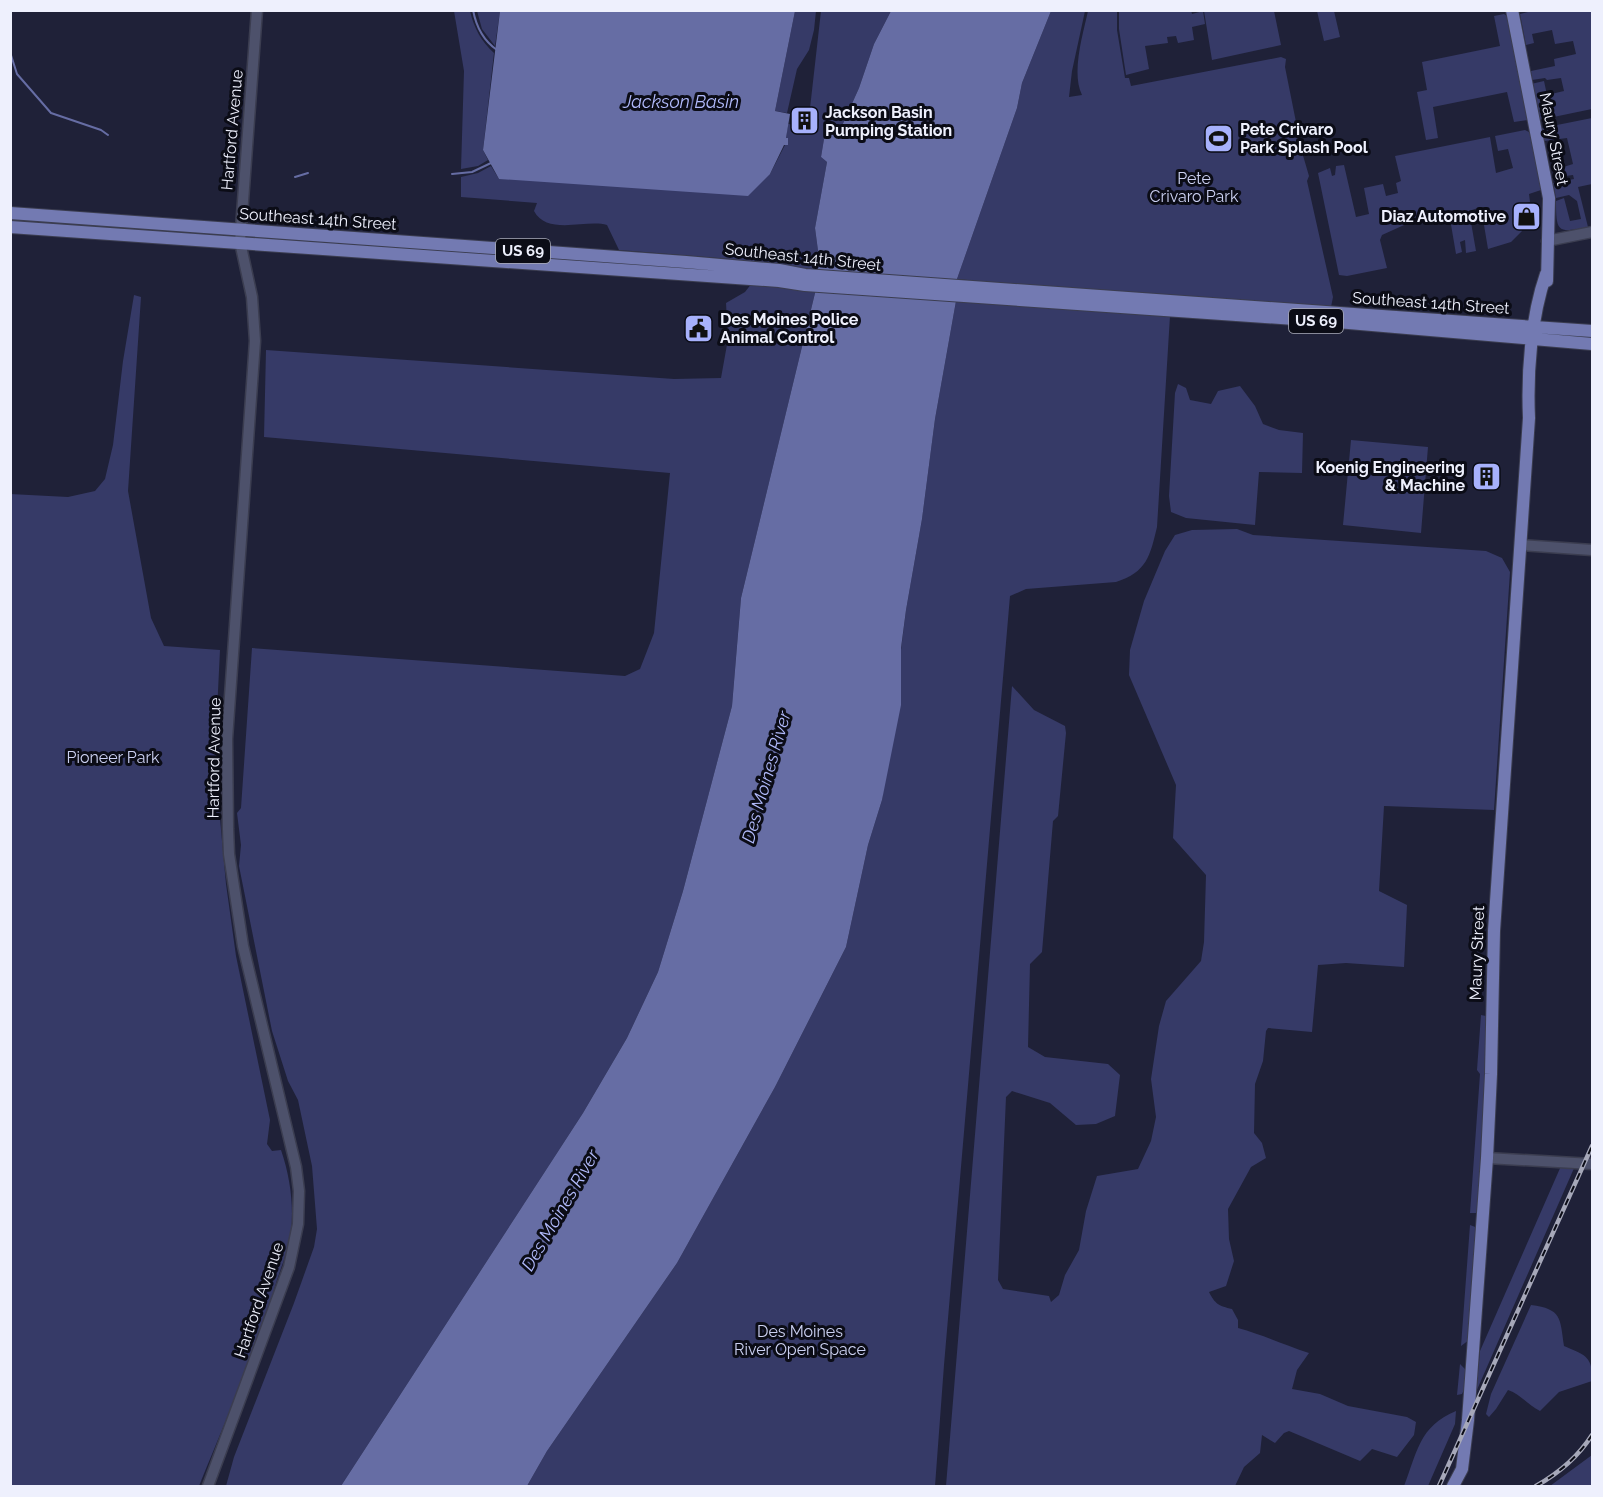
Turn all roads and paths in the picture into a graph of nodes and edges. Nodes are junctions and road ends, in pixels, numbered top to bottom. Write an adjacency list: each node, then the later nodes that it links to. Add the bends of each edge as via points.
1 (257, 10): 6 (street, Hartford Avenue)
2 (1512, 10): 7 (main road, Maury Street, via 1549,198)
3 (10, 213): 6 (main road, Southeast 14th Street / US 69)
4 (10, 227): 6 (main road, Southeast 14th Street / US 69)
5 (1593, 232): 7 (street)
6 (240, 236): 8 (main road, Southeast 14th Street / US 69); 17 (street, Hartford Avenue, via 252,297 255,341 228,740 230,854 243,946 293,1154 299,1209 289,1267)
7 (1547, 241): 9 (main road, Maury Street)
8 (1039, 297): 9 (main road, Southeast 14th Street / US 69); 11 (main road, Southeast 14th Street / US 69)
9 (1539, 327): 10 (main road, Southeast 14th Street / US 69); 11 (main road, Maury Street)
10 (1593, 331)
11 (1537, 341): 12 (main road, Southeast 14th Street / US 69); 13 (main road, Maury Street, via 1528,389)
12 (1593, 344)
13 (1521, 545): 14 (street); 15 (main road, Maury Street, via 1494,931)
14 (1593, 549)
15 (1487, 1158): 16 (street); 18 (main road, Maury Street, via 1468,1420 1462,1469)
16 (1593, 1164)
17 (208, 1486)
18 (1453, 1486)

